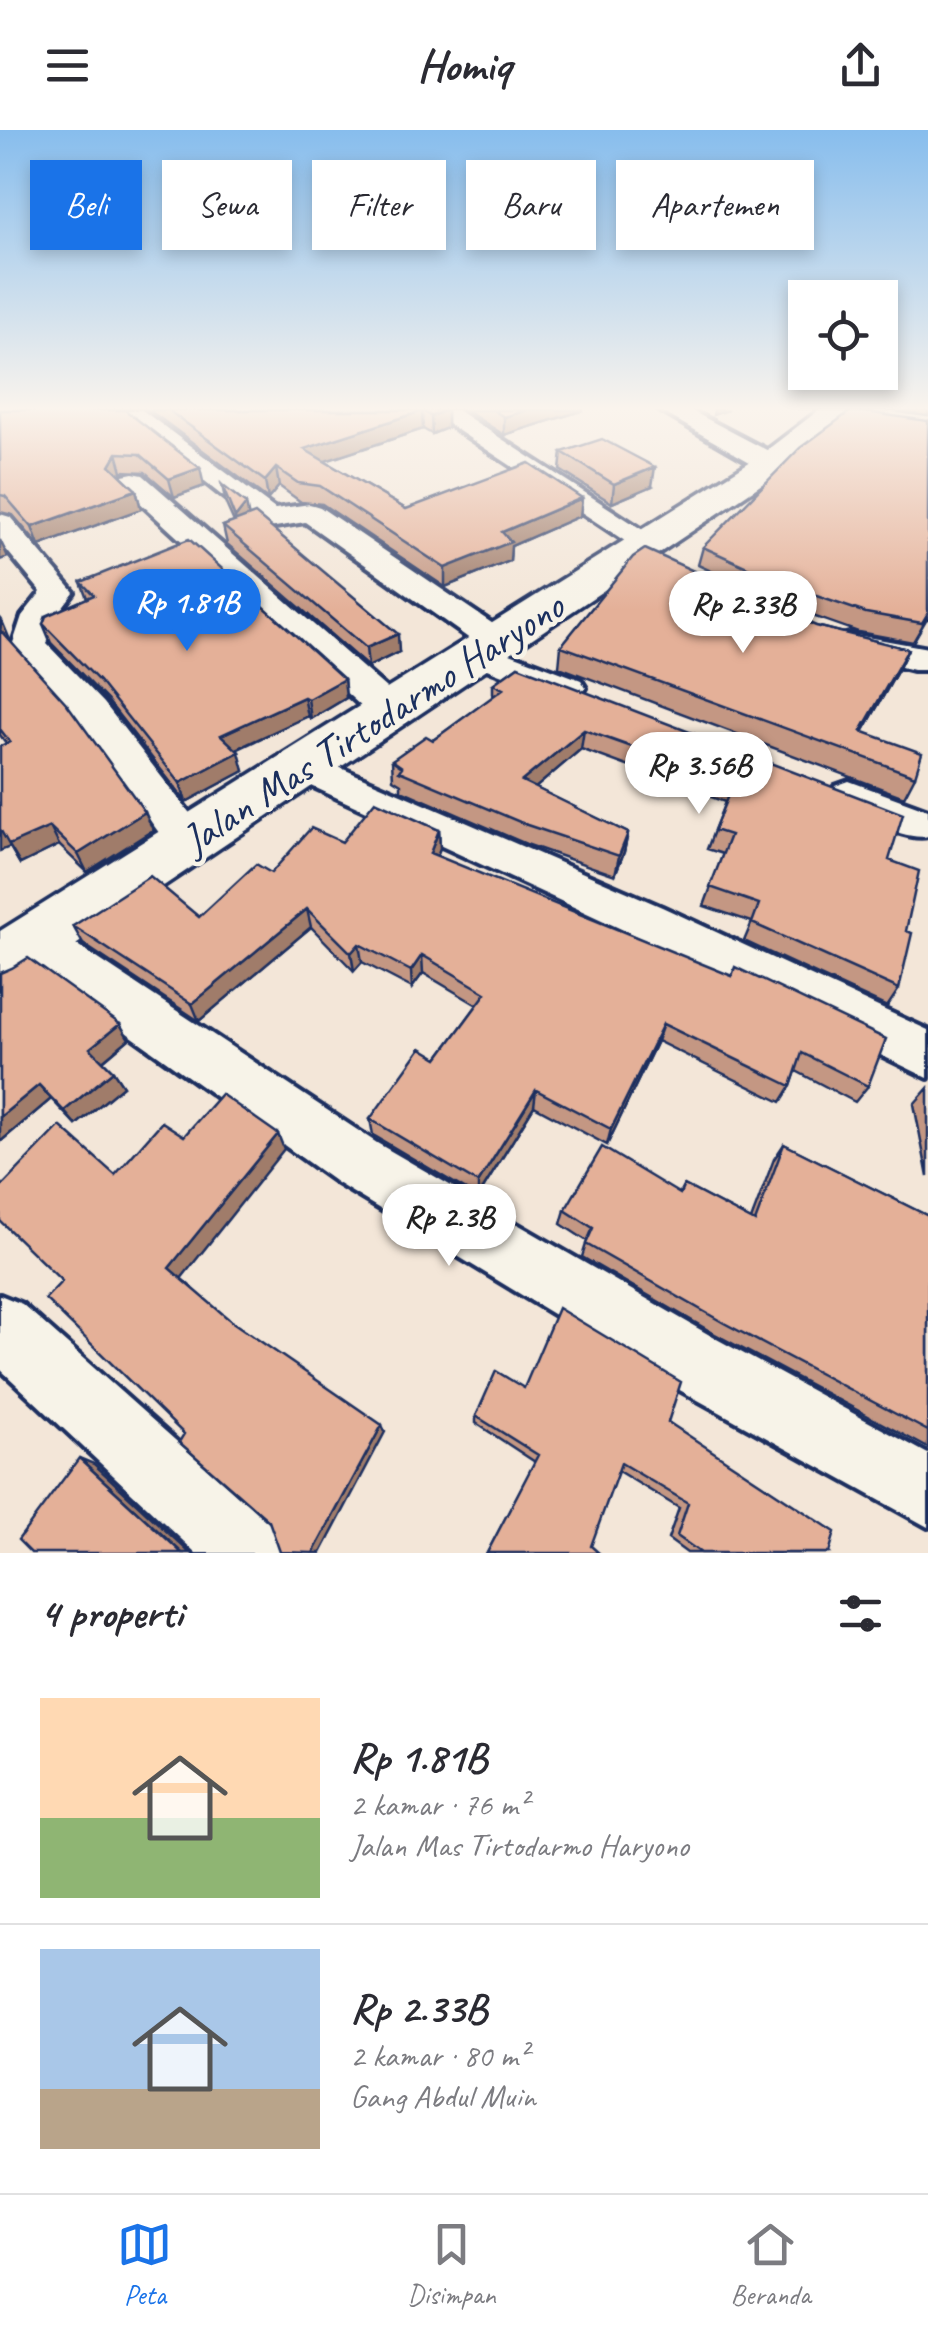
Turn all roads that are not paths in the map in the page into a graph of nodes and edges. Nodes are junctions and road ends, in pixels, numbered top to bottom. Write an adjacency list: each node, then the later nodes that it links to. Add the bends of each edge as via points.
1 (214, 476): 8 (street, via 270,519 310,512)
2 (538, 476): 6 (street)
3 (754, 476): 6 (street, Jalan Mas Tirtodarmo Haryono)
4 (133, 481): 11 (street)
5 (0, 524): 15 (street, via 58,592 39,616 29,646 91,712)
6 (650, 553): 8 (street, Jalan Mas Tirtodarmo Haryono)
7 (826, 636): 9 (street)
8 (486, 647): 10 (street); 11 (street, Jalan Mas Tirtodarmo Haryono)
9 (928, 658)
10 (604, 702)
11 (389, 711): 12 (street, Jalan Mas Tirtodarmo Haryono)
12 (304, 766): 15 (street, Jalan Mas Tirtodarmo Haryono); 17 (street)
13 (808, 780): 14 (street)
14 (918, 823)
15 (188, 841): 16 (street, Jalan Mas Tirtodarmo Haryono)
16 (17, 952): 19 (street, via 357,1163)
17 (928, 1055)
18 (0, 1326): 20 (street)
19 (928, 1492)
20 (249, 1553)

